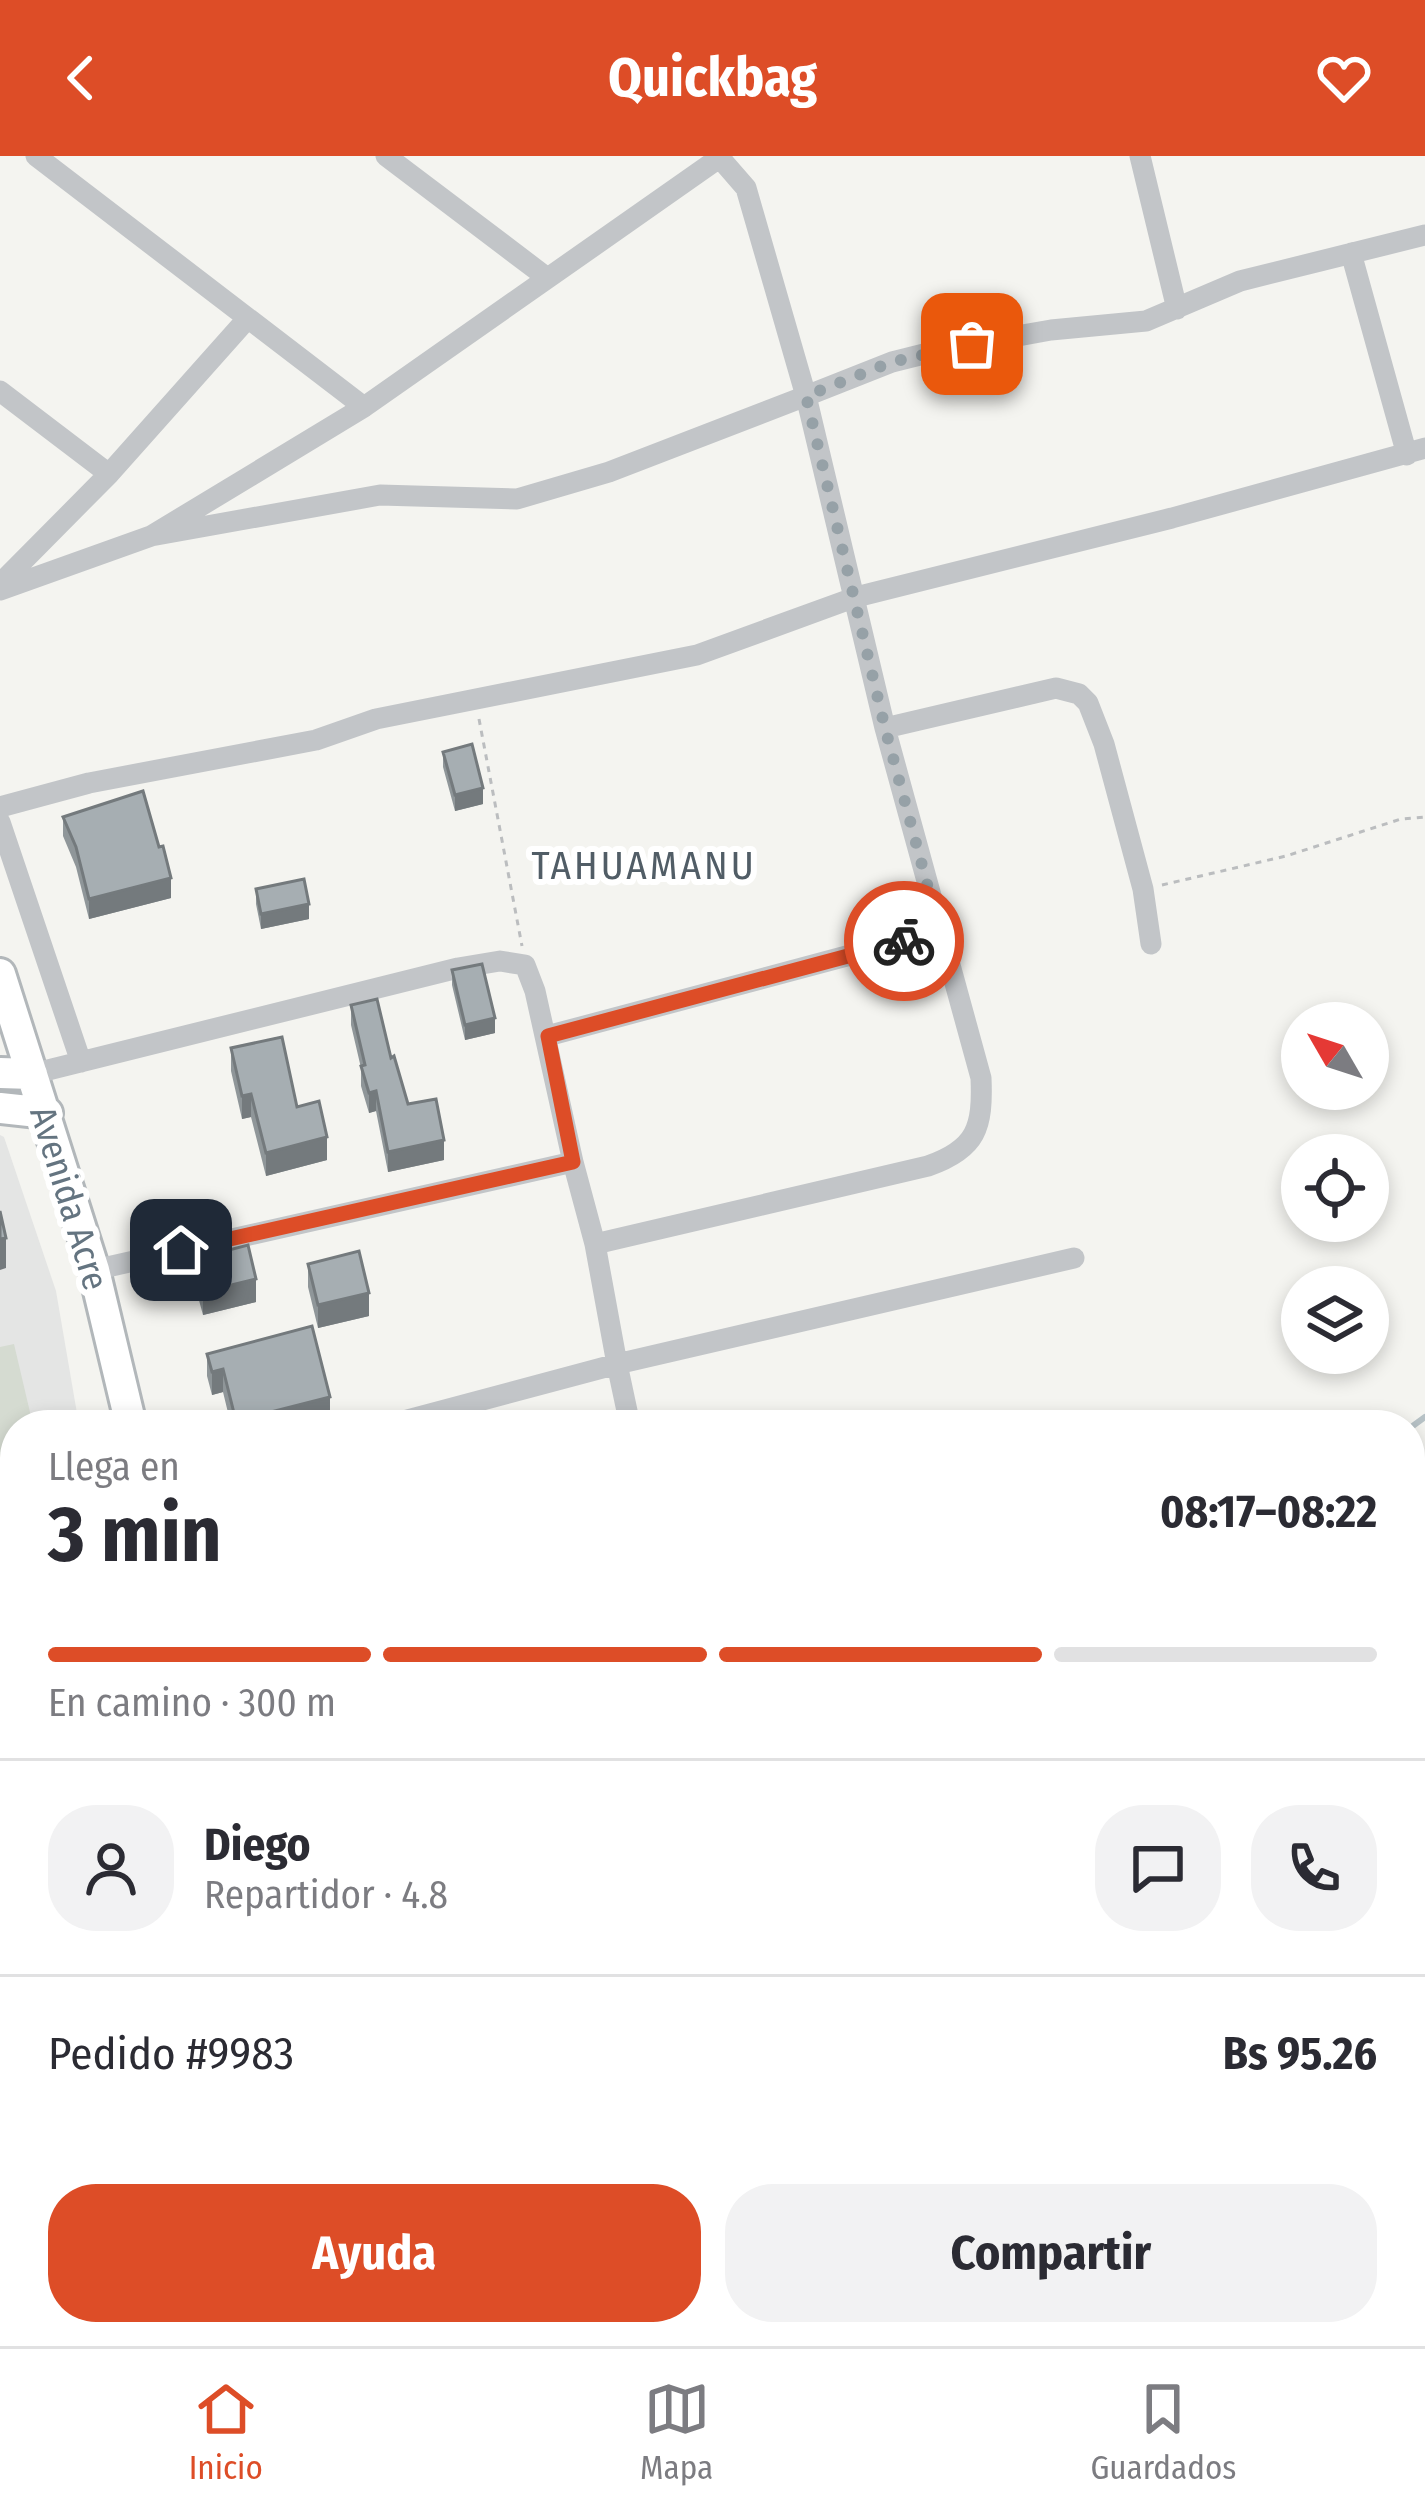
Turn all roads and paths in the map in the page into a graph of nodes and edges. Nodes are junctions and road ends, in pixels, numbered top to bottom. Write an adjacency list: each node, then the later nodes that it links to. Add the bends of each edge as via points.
1 (37, 156): 9 (street)
2 (386, 156): 7 (street)
3 (1140, 156): 8 (street)
4 (721, 157): 7 (street); 11 (street, via 746,188)
5 (1425, 235): 6 (street)
6 (1351, 253): 8 (street, via 1240,281); 13 (street)
7 (546, 277): 12 (street)
8 (1177, 309): 11 (street, via 1146,321 944,349)
9 (247, 319): 12 (street); 14 (street)
10 (0, 391): 14 (street)
11 (806, 396): 15 (street, via 517,500 380,495); 17 (street)
12 (364, 407): 15 (street)
13 (1416, 451): 17 (street)
14 (109, 474): 16 (street)
15 (151, 536): 16 (street)
16 (0, 587)
17 (856, 597): 18 (street, via 697,656); 19 (street)
18 (475, 698): 20 (street); 26 (path)
19 (885, 728): 23 (street, via 1056,688 1078,694 1104,744); 24 (street)
20 (0, 807)
21 (1425, 817): 23 (path)
22 (0, 822): 29 (street)
23 (1143, 890): 25 (street)
24 (940, 932): 28 (street); 35 (street, via 981,1078 979,1124 962,1150 928,1166)
25 (1151, 944)
26 (525, 965): 28 (street); 29 (street, via 458,968)
27 (0, 974): 31 (main road, Avenida Acre)
28 (548, 1036): 34 (street)
29 (81, 1062): 31 (street)
30 (0, 1073): 31 (main road)
31 (32, 1074): 33 (main road, Avenida Acre)
32 (0, 1108): 33 (main road)
33 (47, 1113): 37 (main road, Avenida Acre)
34 (573, 1162): 35 (street); 37 (street)
35 (595, 1244): 38 (street)
36 (1074, 1258): 38 (street)
37 (94, 1270): 39 (main road, Avenida Acre)
38 (617, 1364): 40 (street); 41 (street)
39 (127, 1410)
40 (445, 1410)
41 (627, 1410)
42 (0, 2070): 43 (path)
43 (0, 2083)

